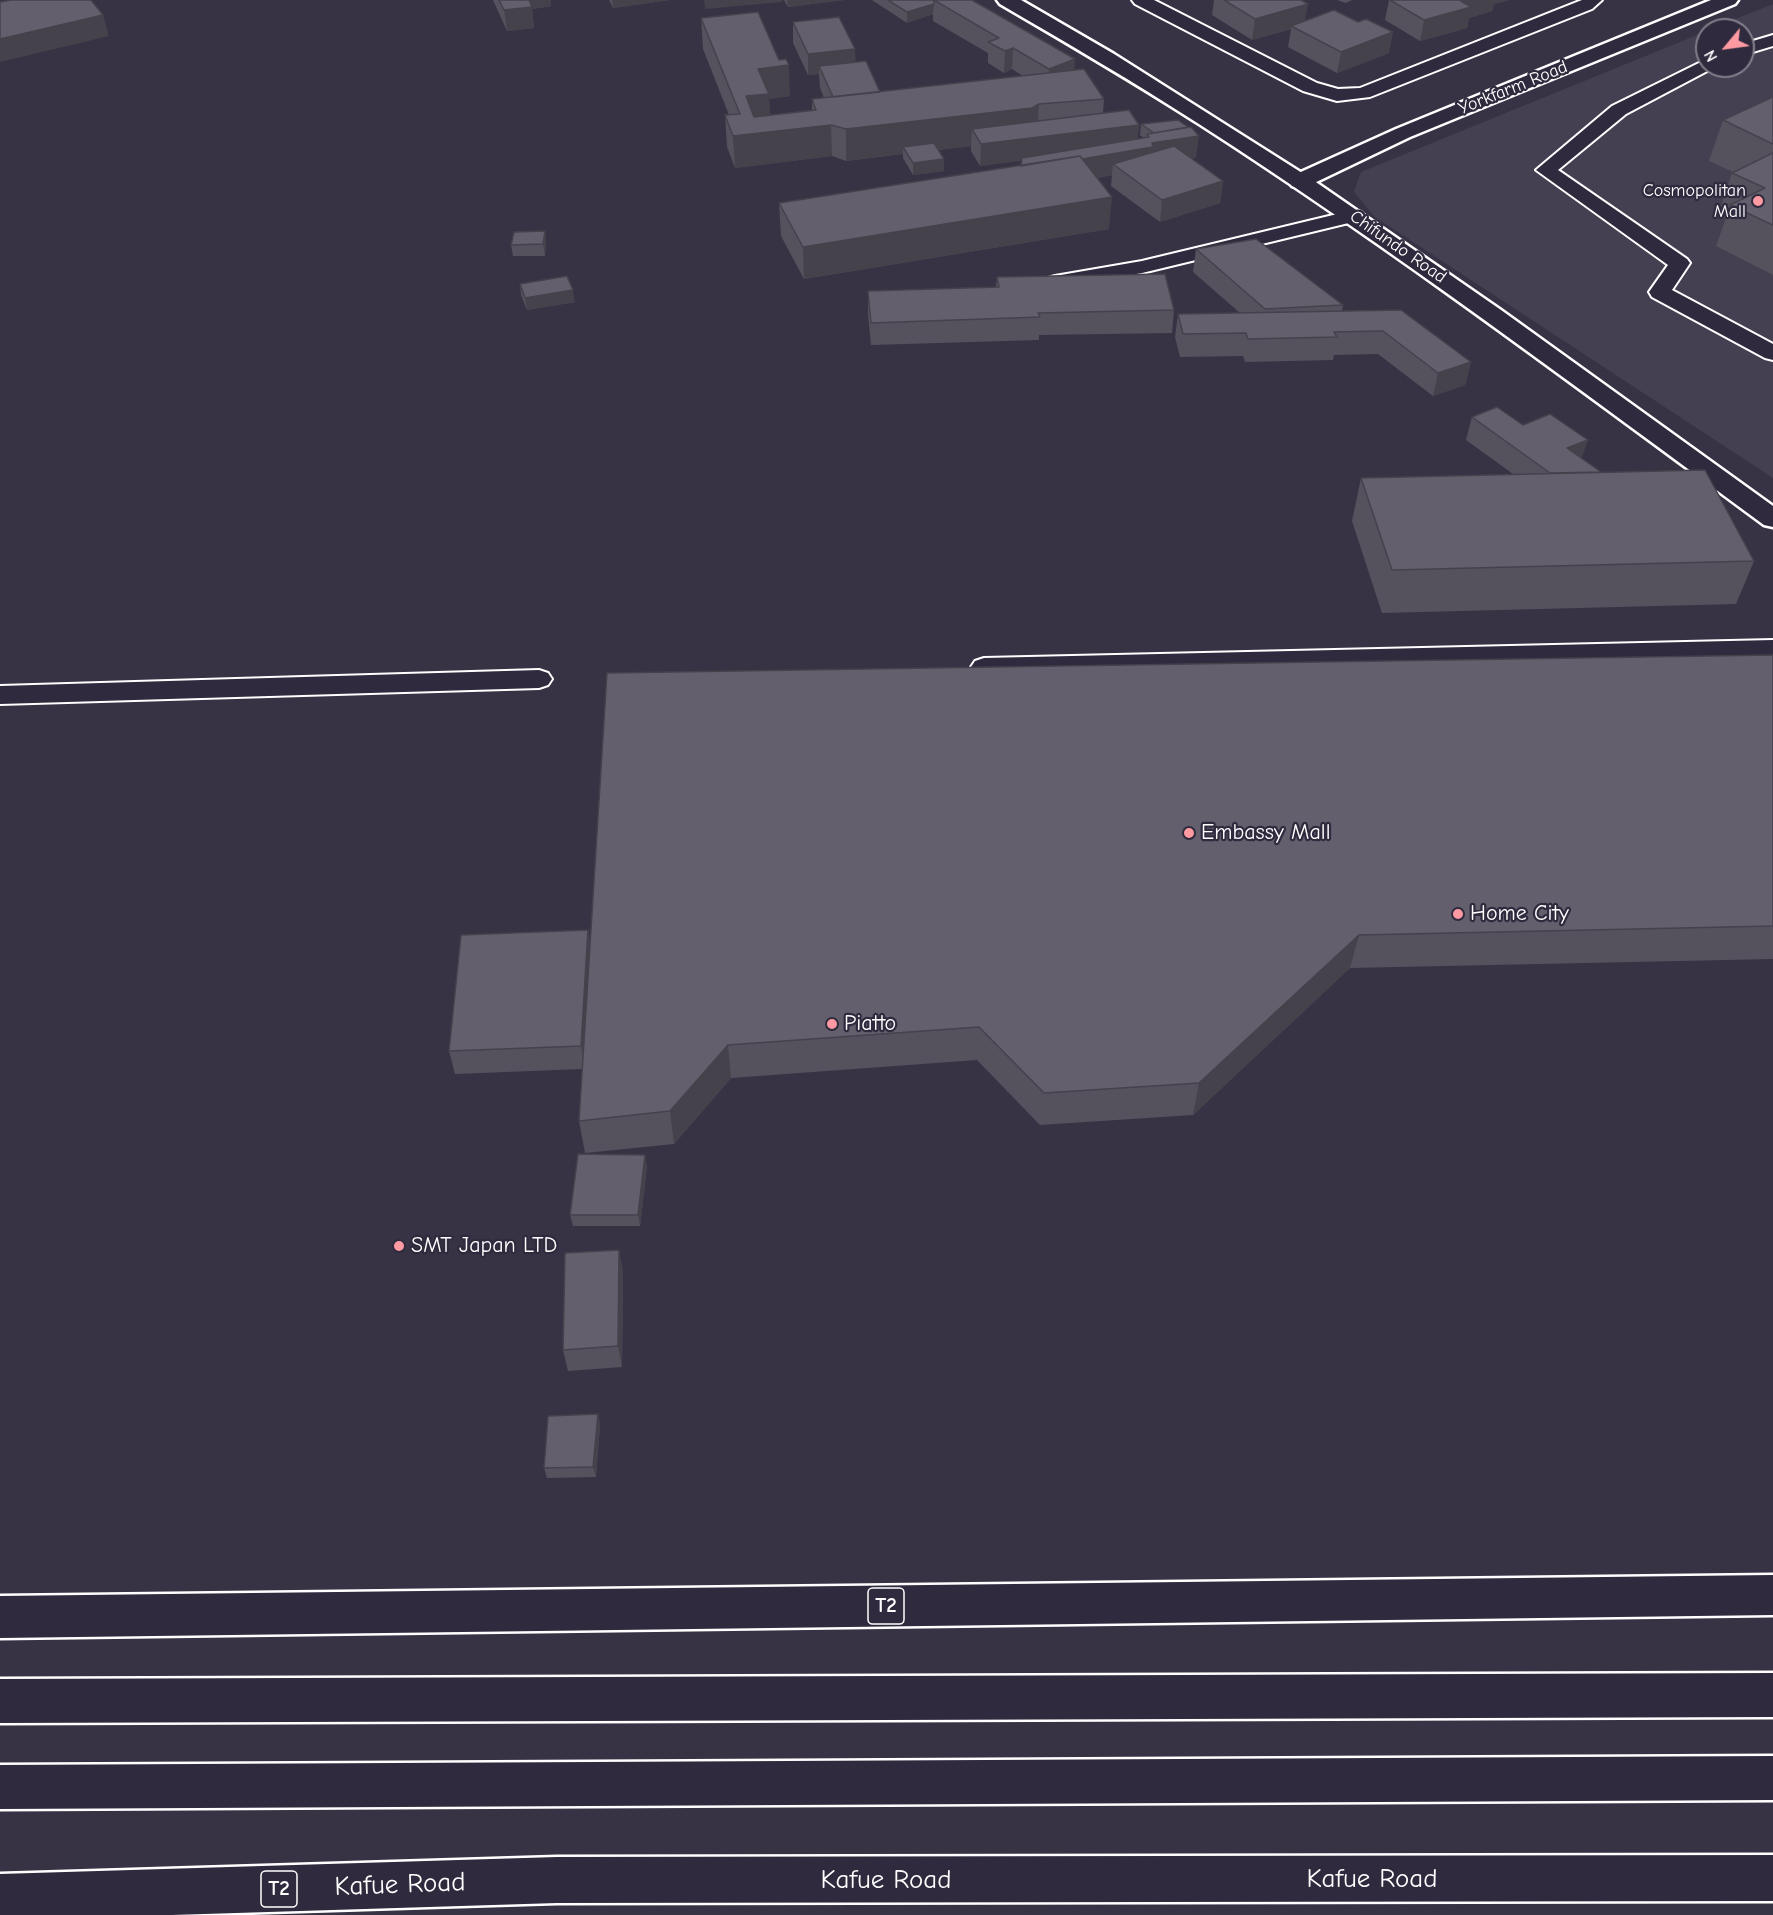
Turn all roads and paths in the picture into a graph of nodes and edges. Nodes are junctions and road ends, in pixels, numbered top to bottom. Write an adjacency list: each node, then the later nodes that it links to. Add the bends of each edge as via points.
1 (1007, 0): 8 (main road, Chifundo Road, via 1086,44)
2 (1141, 0): 3 (lane, via 1310,87 1337,95 1363,93)
3 (1593, 0)
4 (1728, 0): 8 (main road, Yorkfarm Road, via 1403,133)
5 (1773, 40): 6 (lane)
6 (1755, 46)
7 (1695, 70): 11 (lane, via 1619,110 1546,170 1680,263 1660,292)
8 (1300, 181): 9 (main road, Chifundo Road)
9 (1354, 216): 10 (lane, via 1142,267); 12 (main road, Chifundo Road)
10 (1040, 285)
11 (1773, 353)
12 (1773, 519)
13 (1773, 648): 14 (lane)
14 (965, 668)
15 (539, 679): 16 (lane)
16 (0, 695)
17 (1773, 1595): 18 (main road, T2)
18 (0, 1617)
19 (1773, 1695): 20 (main road)
20 (0, 1701)
21 (1773, 1778): 22 (main road)
22 (0, 1787)
23 (1773, 1878): 24 (main road, Kafue Road / T2, via 557,1880)
24 (0, 1897)

